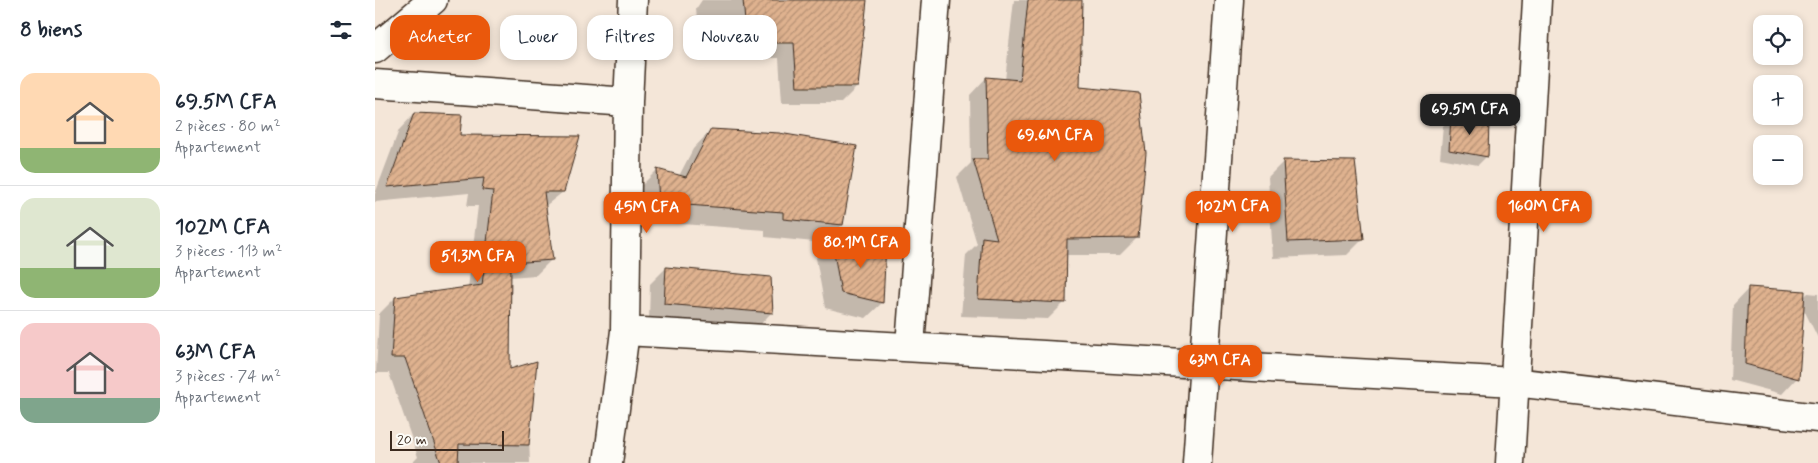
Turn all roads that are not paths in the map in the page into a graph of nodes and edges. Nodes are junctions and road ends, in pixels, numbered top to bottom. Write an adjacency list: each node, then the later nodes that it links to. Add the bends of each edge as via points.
1 (433, 0): 6 (street)
2 (633, 0): 8 (street)
3 (936, 0): 10 (street)
4 (1229, 0): 11 (street)
5 (1537, 0): 12 (street)
6 (375, 49)
7 (375, 84): 8 (street)
8 (628, 102): 9 (street)
9 (625, 330): 10 (street); 14 (street)
10 (910, 346): 11 (street)
11 (1203, 364): 12 (street); 15 (street)
12 (1514, 382): 13 (street); 16 (street)
13 (1818, 418)
14 (608, 463)
15 (1197, 463)
16 (1510, 463)

